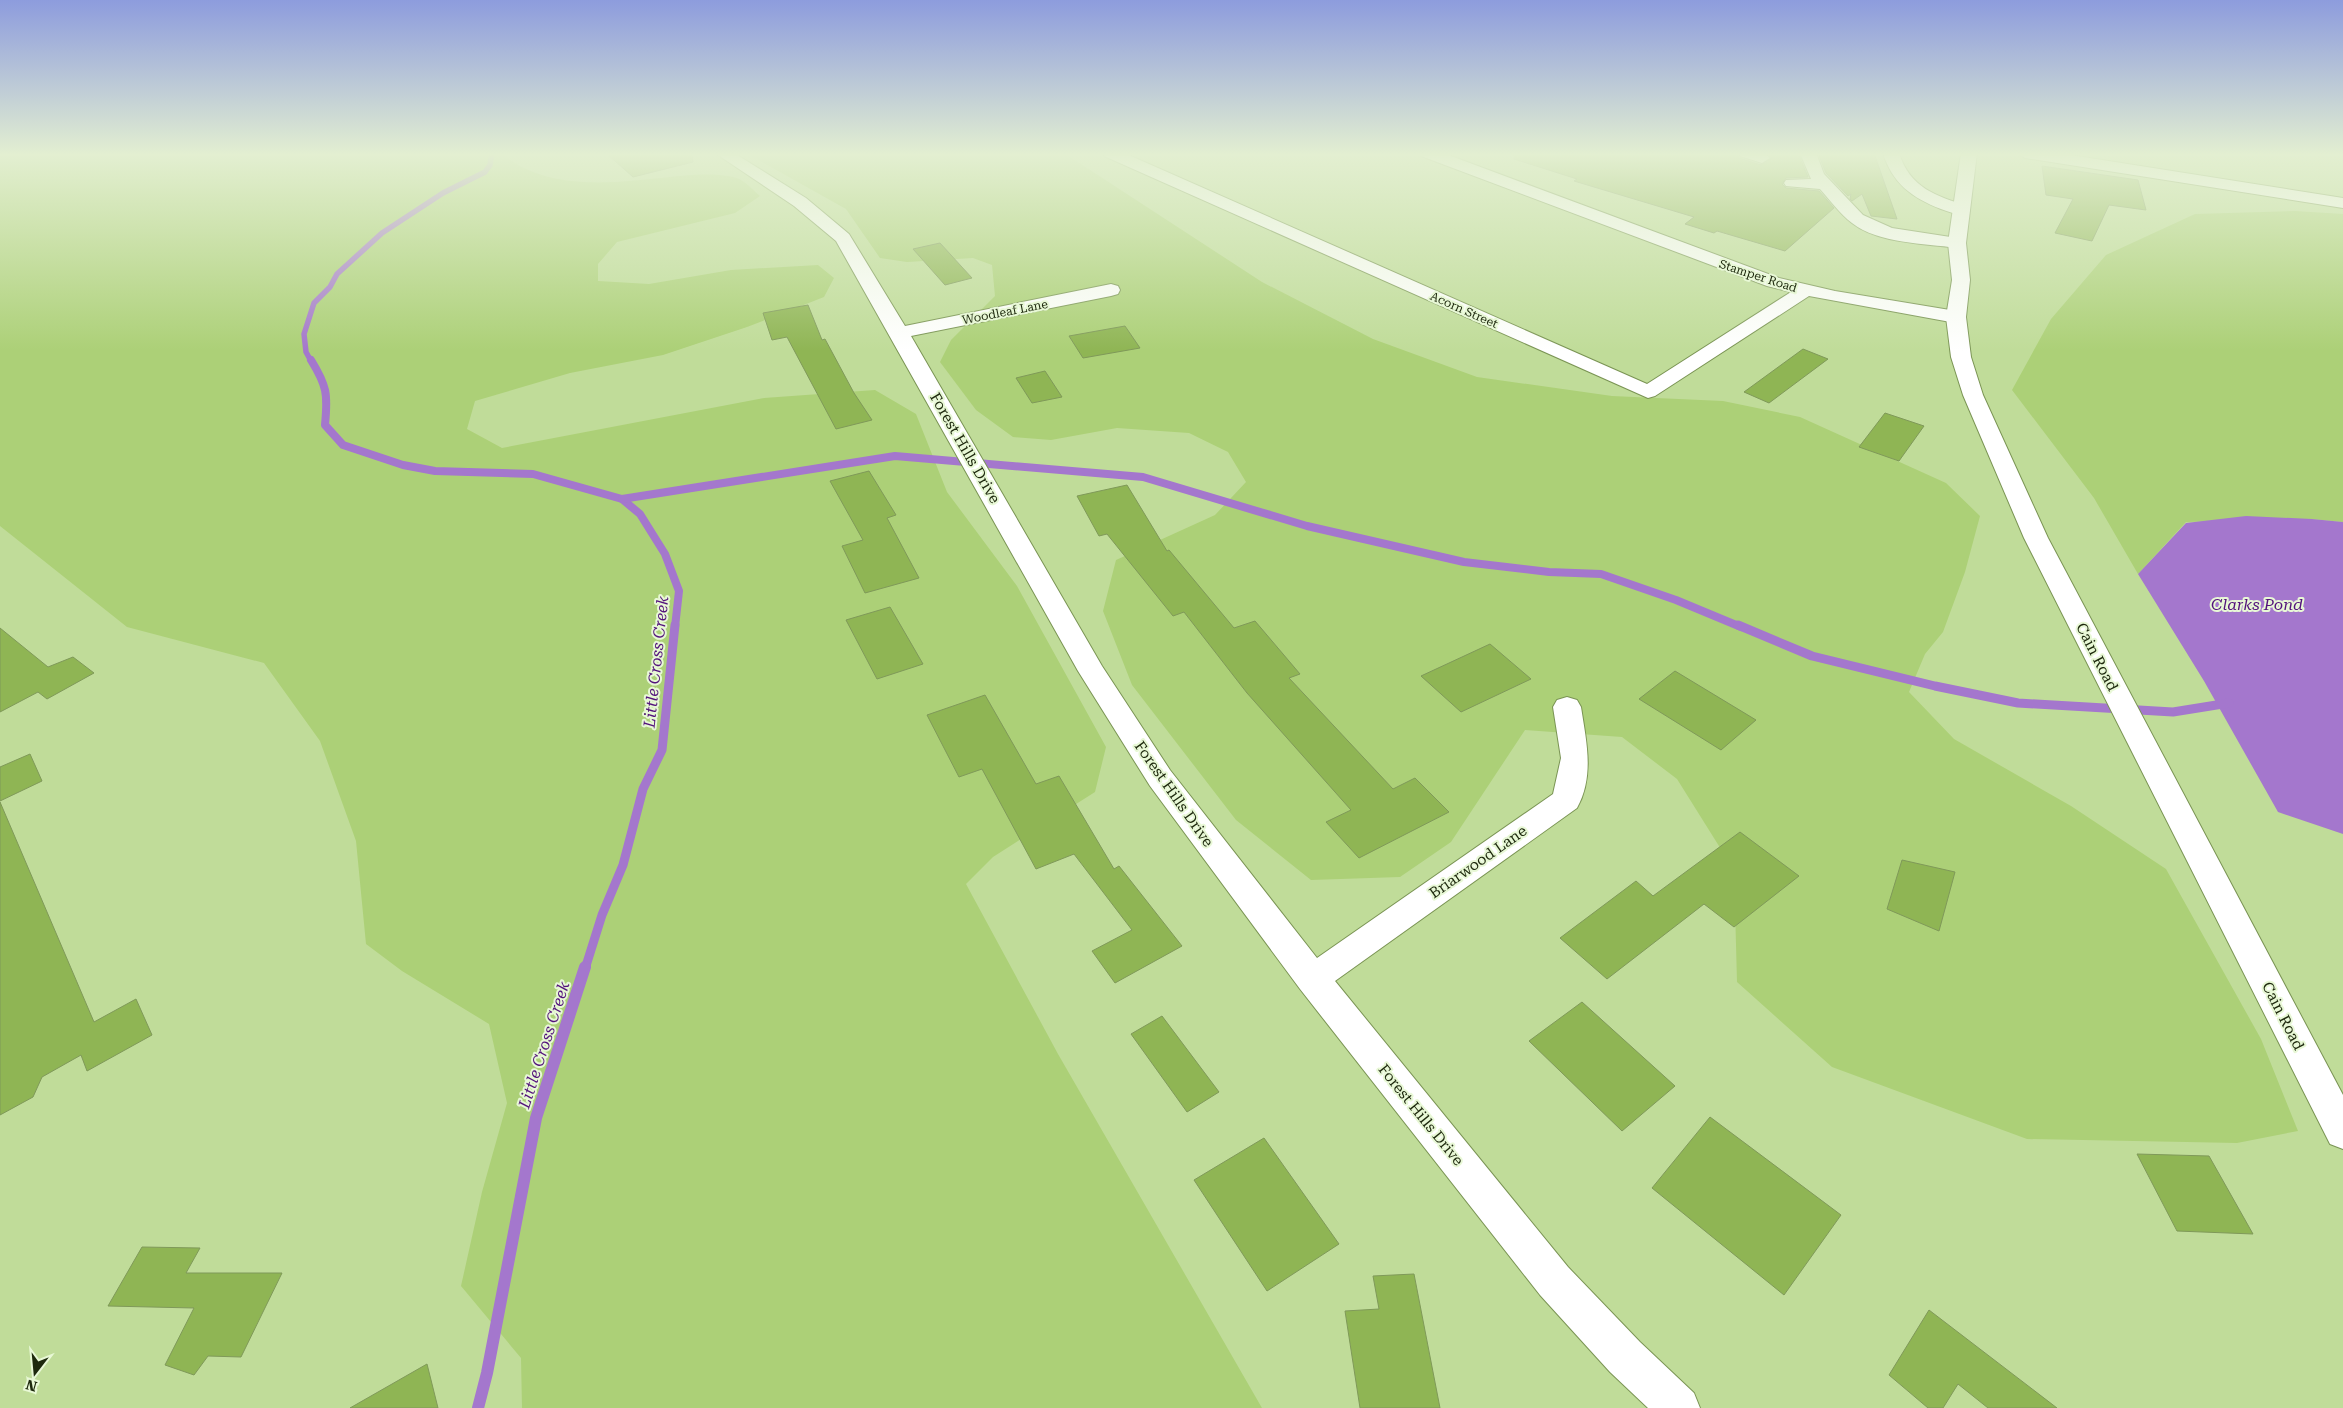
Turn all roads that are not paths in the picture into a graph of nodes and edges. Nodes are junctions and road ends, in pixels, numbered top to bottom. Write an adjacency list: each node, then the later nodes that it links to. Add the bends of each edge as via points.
1 (820, 219): 10 (street, Forest Hills Drive, via 843,238)
2 (1256, 219): 8 (street, Acorn Street, via 1648,392)
3 (1600, 219): 8 (street, Stamper Road, via 1747,274)
4 (1856, 219): 6 (street, via 1890,233)
5 (1961, 219): 6 (street, Cain Road)
6 (1957, 243): 9 (street, Cain Road, via 1961,280)
7 (1111, 290): 10 (street, Woodleaf Lane)
8 (1805, 291): 9 (street, Stamper Road)
9 (1956, 317): 13 (street, Cain Road, via 1961,357 1973,396 2036,538)
10 (899, 333): 12 (street, Forest Hills Drive, via 1091,671 1160,778)
11 (1567, 706): 12 (street, Briarwood Lane, via 1575,758 1567,800)
12 (1312, 979): 14 (street, Forest Hills Drive, via 1554,1281)
13 (2343, 1132)
14 (1672, 1406)

